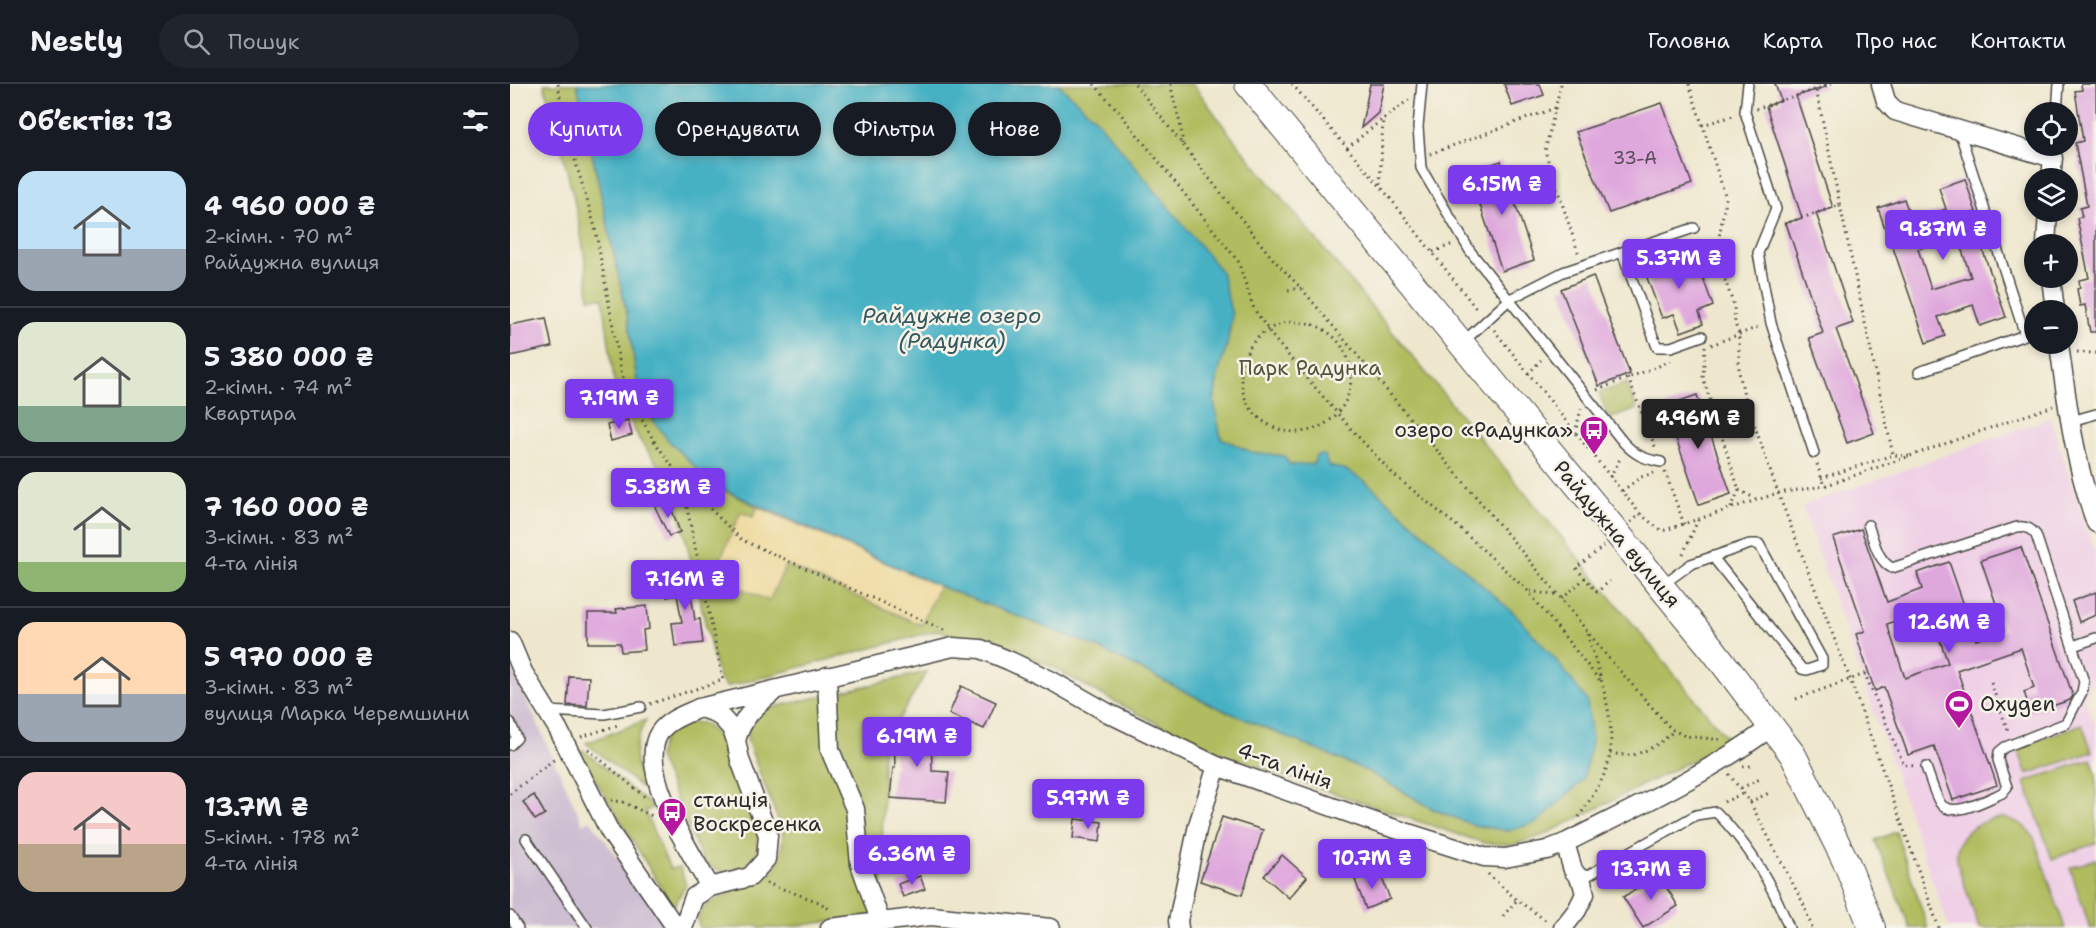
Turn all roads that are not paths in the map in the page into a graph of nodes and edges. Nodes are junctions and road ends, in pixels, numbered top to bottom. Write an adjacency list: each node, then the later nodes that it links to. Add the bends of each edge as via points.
1 (1248, 84): 13 (street, Райдужна вулиця)
2 (1748, 84): 18 (lane, via 1745,112 1776,209 1758,253 1771,323)
3 (1881, 84): 7 (street, via 1886,101 1895,111)
4 (2059, 84): 6 (lane)
5 (1422, 87): 11 (lane, via 1418,127 1420,168 1470,251)
6 (2058, 102)
7 (1959, 130): 8 (street); 15 (lane, via 2025,335)
8 (2024, 145)
9 (1694, 228): 10 (lane)
10 (1622, 252): 11 (lane, via 1563,272); 12 (lane, via 1657,347 1671,347)
11 (1510, 299): 13 (lane); 19 (lane, via 1626,445 1645,459)
12 (1702, 336)
13 (1460, 345): 23 (street, Райдужна вулиця)
14 (2060, 354): 17 (street)
15 (1919, 372)
16 (2096, 414): 17 (lane)
17 (2071, 421): 20 (street, via 2085,492)
18 (1814, 453)
19 (1662, 462)
20 (2096, 523)
21 (1868, 525): 26 (lane, via 1880,556 1892,568 2017,527 2031,529)
22 (1712, 556): 22 (lane, via 1759,544 1822,665 1803,669); 23 (lane, via 1691,564)
23 (1660, 586): 33 (street, Райдужна вулиця)
24 (2096, 638): 26 (lane)
25 (510, 641): 31 (street)
26 (2073, 646): 37 (lane, via 2084,682 2069,720 2001,749 1998,756 2006,789 2002,793 1961,810 1950,810 1940,804)
27 (827, 676): 28 (street, 4-та лінія); 36 (street, 4-та лінія, via 953,647 981,649); 45 (street, via 830,750 855,809 860,864)
28 (776, 689): 30 (street, 4-та лінія); 34 (street, 4-та лінія, via 741,723)
29 (641, 706): 31 (lane, via 604,714)
30 (699, 708): 34 (street, via 722,718); 42 (street, 4-та лінія, via 671,720 658,736 653,757 679,834)
31 (547, 711): 48 (street, via 571,744 610,832)
32 (510, 722): 35 (lane, via 517,738)
33 (1771, 727): 39 (street, 4-та лінія, via 1722,761); 55 (street, Райдужна вулиця, via 1792,755 1813,796 1847,864)
34 (736, 740): 42 (street, via 768,835 766,859 750,877)
35 (510, 745)
36 (1217, 766): 39 (street, 4-та лінія, via 1484,856 1505,858); 52 (street, via 1198,825)
37 (1926, 767)
38 (526, 839): 47 (lane)
39 (1565, 843): 41 (street)
40 (1598, 869): 41 (lane, via 1587,876); 43 (lane); 54 (lane, via 1696,815 1716,812 1759,867)
41 (1573, 870): 43 (street)
42 (710, 887): 49 (street, via 694,897)
43 (1585, 894): 53 (street)
44 (510, 916): 46 (lane)
45 (880, 920): 50 (street); 51 (street, via 931,916)
46 (518, 928)
47 (587, 928)
48 (676, 928)
49 (683, 928)
50 (830, 928)
51 (1051, 928)
52 (1179, 928)
53 (1563, 928)
54 (1789, 928)
55 (1872, 928)

